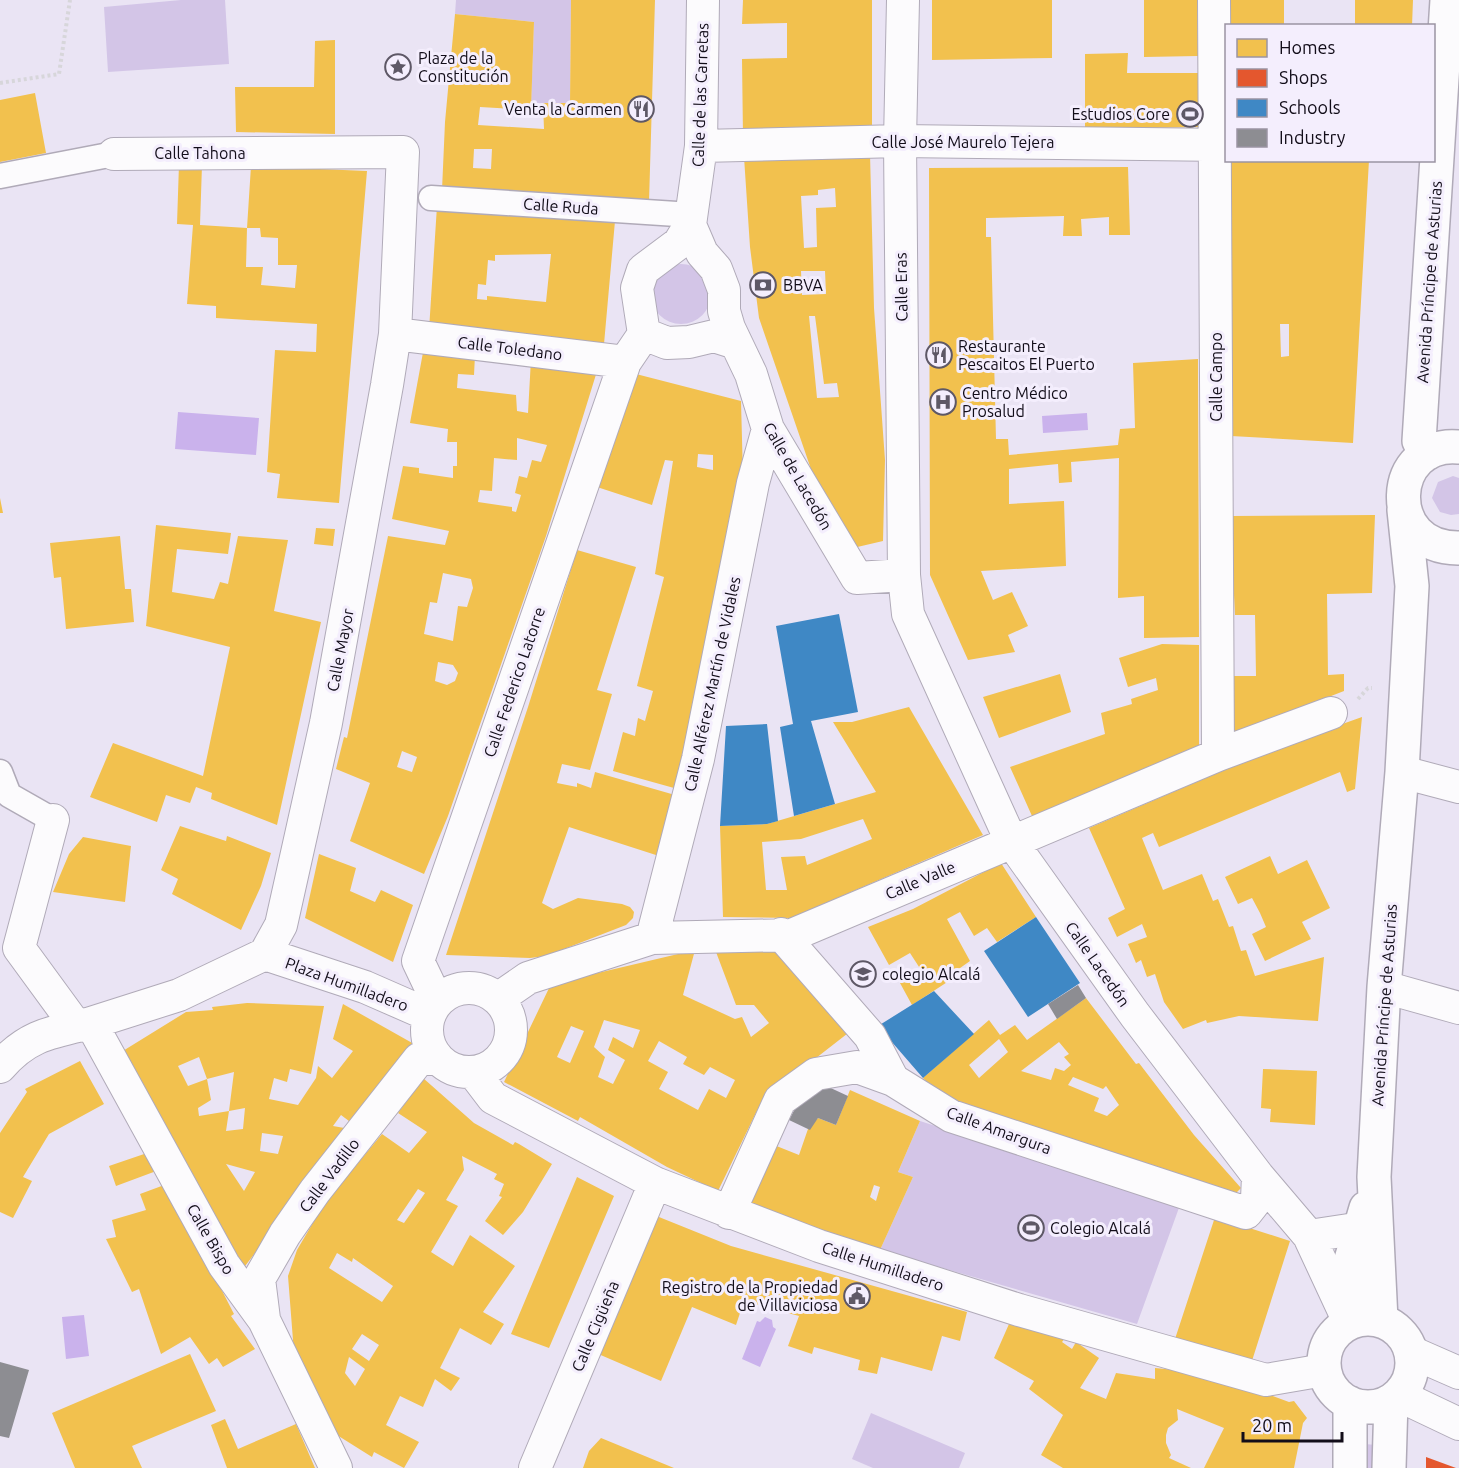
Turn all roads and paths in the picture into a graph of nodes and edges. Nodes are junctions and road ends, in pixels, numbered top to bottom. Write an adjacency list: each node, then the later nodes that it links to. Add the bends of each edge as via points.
1 (70, 0): 6 (path, via 59,74)
2 (703, 0): 10 (street, Calle de las Carretas)
3 (903, 0): 7 (street, Calle Eras)
4 (1214, 0): 9 (street, Calle Campo)
5 (1447, 0): 8 (street, Avenida Príncipe de Asturias)
6 (0, 83)
7 (900, 141): 9 (street, Calle José Maurelo Tejera); 10 (street, Calle José Maurelo Tejera); 25 (street, Calle Eras)
8 (1435, 143)
9 (1221, 145): 29 (street, Calle Campo)
10 (700, 146): 16 (street, Calle de las Carretas)
11 (403, 152): 12 (street, Calle Tahona); 17 (street, Calle Mayor)
12 (114, 153): 14 (street, Calle Tahona)
13 (1434, 162): 22 (street, Avenida Príncipe de Asturias, via 1419,441)
14 (0, 176)
15 (431, 198): 16 (street, Calle Ruda)
16 (691, 220): 18 (street, via 679,243 644,270 637,288); 19 (street, Calle de Lacedón, via 702,253 716,268)
17 (395, 333): 20 (street, Calle Toledano); 38 (street, Calle Mayor, via 326,723 280,925)
18 (644, 334): 19 (street, via 667,343); 20 (street, Calle Federico Latorre)
19 (733, 335): 21 (street, Calle de Lacedón, via 751,374)
20 (625, 362): 41 (street, Calle Federico Latorre, via 418,961)
21 (768, 429): 25 (street, Calle de Lacedón, via 857,578); 36 (street, Calle Alférez Martín de Vidales, via 753,483 698,759)
22 (1444, 450): 23 (street, Avenida Príncipe de Asturias, via 1415,463 1402,493)
23 (1404, 510): 24 (street, via 1419,534); 26 (street, Avenida Príncipe de Asturias)
24 (1451, 547): 26 (street)
25 (904, 574): 34 (street, Calle Lacedón, via 908,614)
26 (1412, 586): 27 (street, Avenida Príncipe de Asturias)
27 (1392, 690): 28 (path, via 1368,688); 31 (street, Avenida Príncipe de Asturias)
28 (1344, 708): 29 (street, Calle Valle)
29 (1218, 755): 34 (street, Calle Valle)
30 (0, 772): 33 (street, via 9,795)
31 (1402, 772): 32 (street); 39 (street, Avenida Príncipe de Asturias)
32 (1459, 787)
33 (53, 819): 37 (street)
34 (1011, 841): 35 (street, Calle Valle, via 792,935); 48 (street, Calle Lacedón, via 1135,1015)
35 (781, 934): 36 (street, Calle Valle); 47 (street, via 870,1036)
36 (652, 938): 40 (street, Calle Valle, via 528,978)
37 (10, 944): 43 (street, Calle Bispo)
38 (265, 954): 41 (street, Plaza Humilladero); 43 (street, via 179,995)
39 (1384, 987): 42 (street); 49 (street, Avenida Príncipe de Asturias)
40 (498, 998): 41 (street, via 478,987 456,989); 46 (street, via 511,1017 510,1044 497,1063)
41 (433, 1008): 44 (street, Plaza Humilladero, via 426,1034)
42 (1459, 1008)
43 (84, 1025): 45 (street, via 37,1035); 54 (street, Calle Bispo, via 224,1265)
44 (438, 1059): 46 (street, via 455,1071); 54 (street, Calle Vadillo, via 419,1059 285,1234 259,1279)
45 (0, 1067)
46 (474, 1073): 50 (street, Calle Humilladero, via 493,1098)
47 (893, 1080): 48 (street, Calle Amargura, via 951,1116 1246,1213 1257,1199); 51 (street, via 857,1067 816,1074 780,1100)
48 (1258, 1176): 53 (street, Calle Lacedón)
49 (1374, 1177): 52 (street); 55 (street, Avenida Príncipe de Asturias)
50 (655, 1183): 51 (street, Calle Humilladero); 63 (street, Calle Cigüeña)
51 (729, 1213): 57 (street, Calle Humilladero, via 1019,1310 1266,1380)
52 (1362, 1228): 53 (street); 55 (street, via 1348,1270)
53 (1309, 1236): 55 (street, Calle Lacedón)
54 (264, 1320): 62 (street, Calle Bispo)
55 (1361, 1321): 56 (street, via 1395,1327); 57 (street, via 1335,1332 1325,1349)
56 (1411, 1352): 58 (street); 59 (street, via 1412,1368 1407,1382)
57 (1324, 1370): 60 (street, via 1338,1396)
58 (1459, 1373)
59 (1394, 1398): 60 (street, via 1378,1406); 61 (street); 65 (street)
60 (1350, 1403): 64 (street)
61 (1459, 1424)
62 (336, 1468)
63 (535, 1468)
64 (1350, 1468)
65 (1389, 1468)

